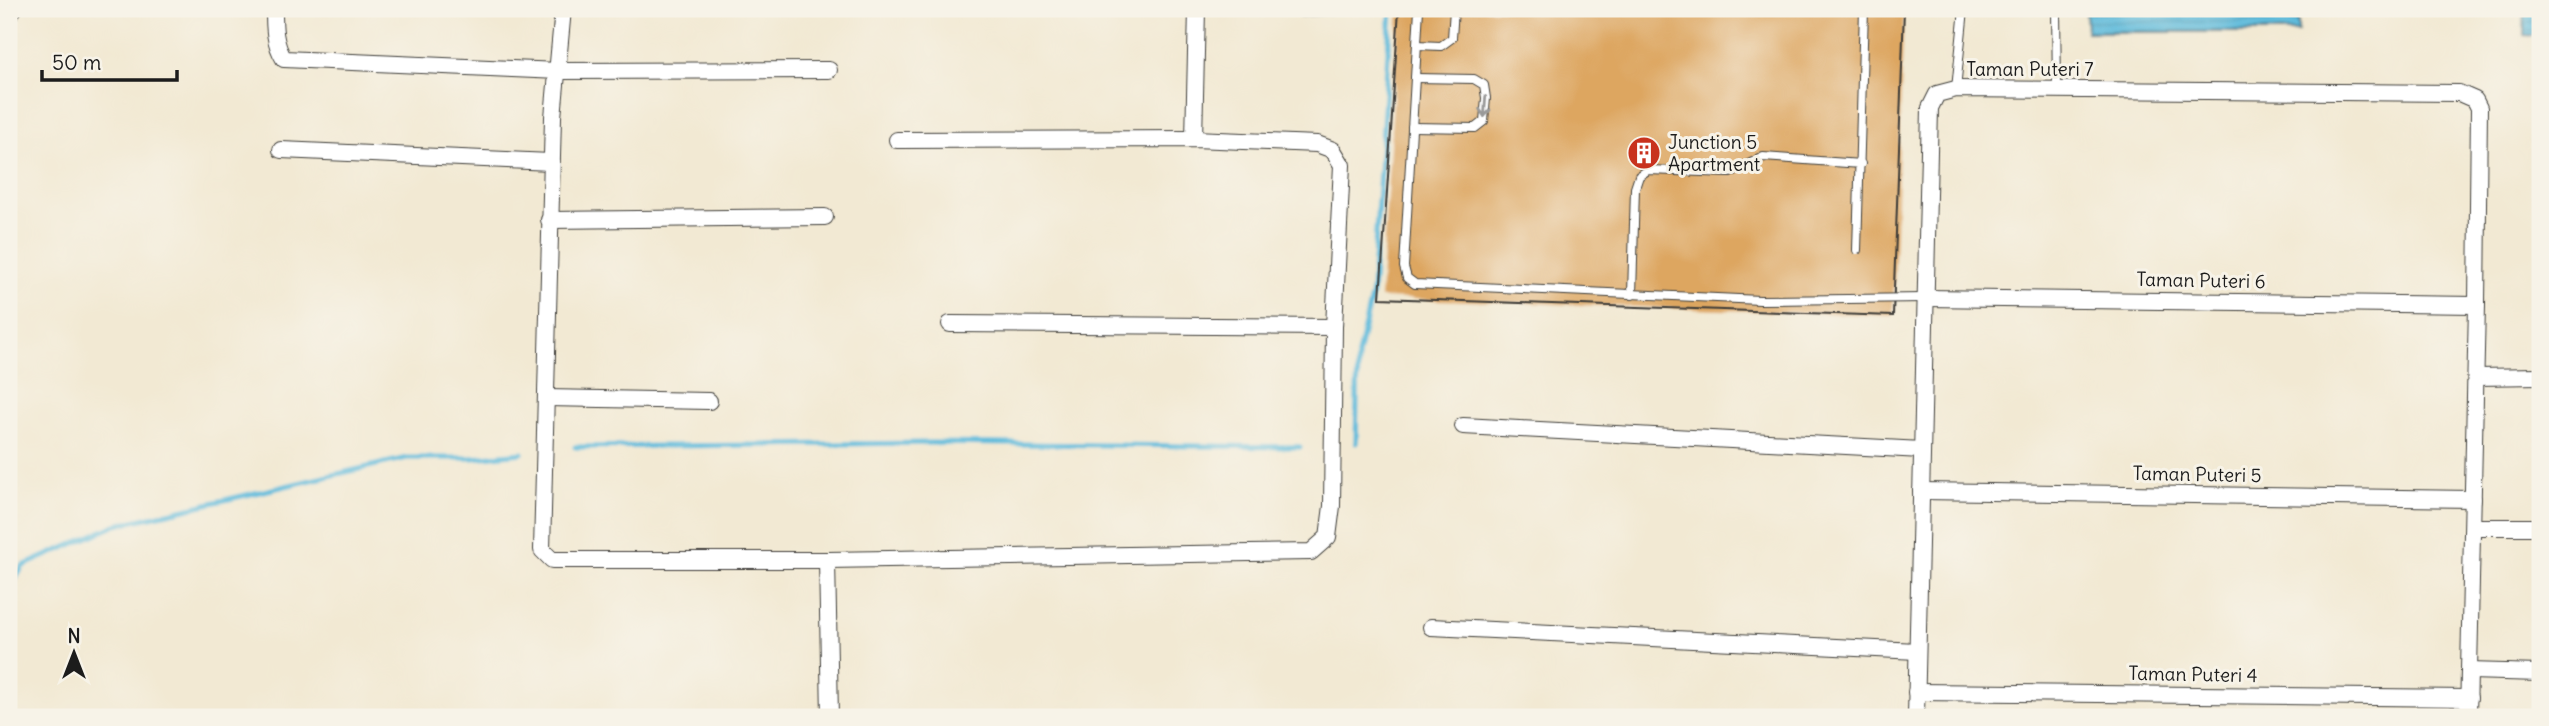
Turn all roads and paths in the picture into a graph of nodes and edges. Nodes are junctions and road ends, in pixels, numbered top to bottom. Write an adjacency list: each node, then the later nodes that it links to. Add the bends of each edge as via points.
1 (14, 9): 12 (street)
2 (274, 9): 15 (street, via 274,31 284,59)
3 (563, 9): 15 (street)
4 (1197, 9): 20 (street)
5 (1419, 9): 13 (lane)
6 (1454, 9): 13 (lane, via 1452,38 1441,46)
7 (1686, 9): 8 (lane)
8 (1709, 9)
9 (1864, 9): 24 (lane)
10 (1964, 9): 17 (lane)
11 (2056, 9): 18 (lane)
12 (9, 13)
13 (1417, 45): 16 (lane)
14 (830, 70): 15 (street)
15 (559, 71): 23 (street)
16 (1415, 78): 19 (lane); 19 (lane, one-way to 19, via 1474,79 1484,85 1486,110 1484,121 1475,128)
17 (1956, 89): 18 (street, Taman Puteri 7); 29 (street, Taman Puteri 7, via 1937,94 1930,108)
18 (2057, 89): 30 (street, Taman Puteri 7, via 2459,93 2475,100 2479,108)
19 (1412, 127): 28 (lane, via 1407,278 1415,284)
20 (1194, 139): 21 (street); 32 (street, via 1317,144 1333,150 1342,165)
21 (897, 140)
22 (281, 150): 23 (street)
23 (551, 162): 26 (street)
24 (1861, 164): 27 (lane); 28 (lane, via 1763,157 1730,173 1648,170 1639,176 1635,188)
25 (825, 217): 26 (street)
26 (549, 220): 35 (street)
27 (1857, 250)
28 (1632, 295): 29 (lane, via 1759,300)
29 (1925, 298): 30 (street, Taman Puteri 6); 38 (street, Taman Puteri 7)
30 (2477, 305): 34 (street)
31 (950, 324): 32 (street)
32 (1334, 327): 43 (street, via 1332,506 1328,537 1311,552)
33 (2540, 376): 34 (street)
34 (2476, 377): 40 (street)
35 (546, 398): 36 (street); 43 (street, via 542,550 552,560)
36 (709, 401)
37 (1462, 426): 38 (street)
38 (1922, 450): 39 (street, Taman Puteri 7)
39 (1921, 491): 40 (street, Taman Puteri 5); 45 (street, Taman Puteri 7)
40 (2473, 499): 41 (street)
41 (2473, 527): 42 (street); 46 (street)
42 (2540, 527)
43 (827, 560): 50 (street)
44 (1431, 627): 45 (street)
45 (1917, 651): 48 (street, Taman Puteri 7)
46 (2469, 671): 47 (street); 49 (street)
47 (2540, 673)
48 (1916, 692): 49 (street, Taman Puteri 4); 51 (street, Taman Puteri 7)
49 (2469, 698): 52 (street)
50 (830, 717)
51 (1916, 717)
52 (2468, 717)

